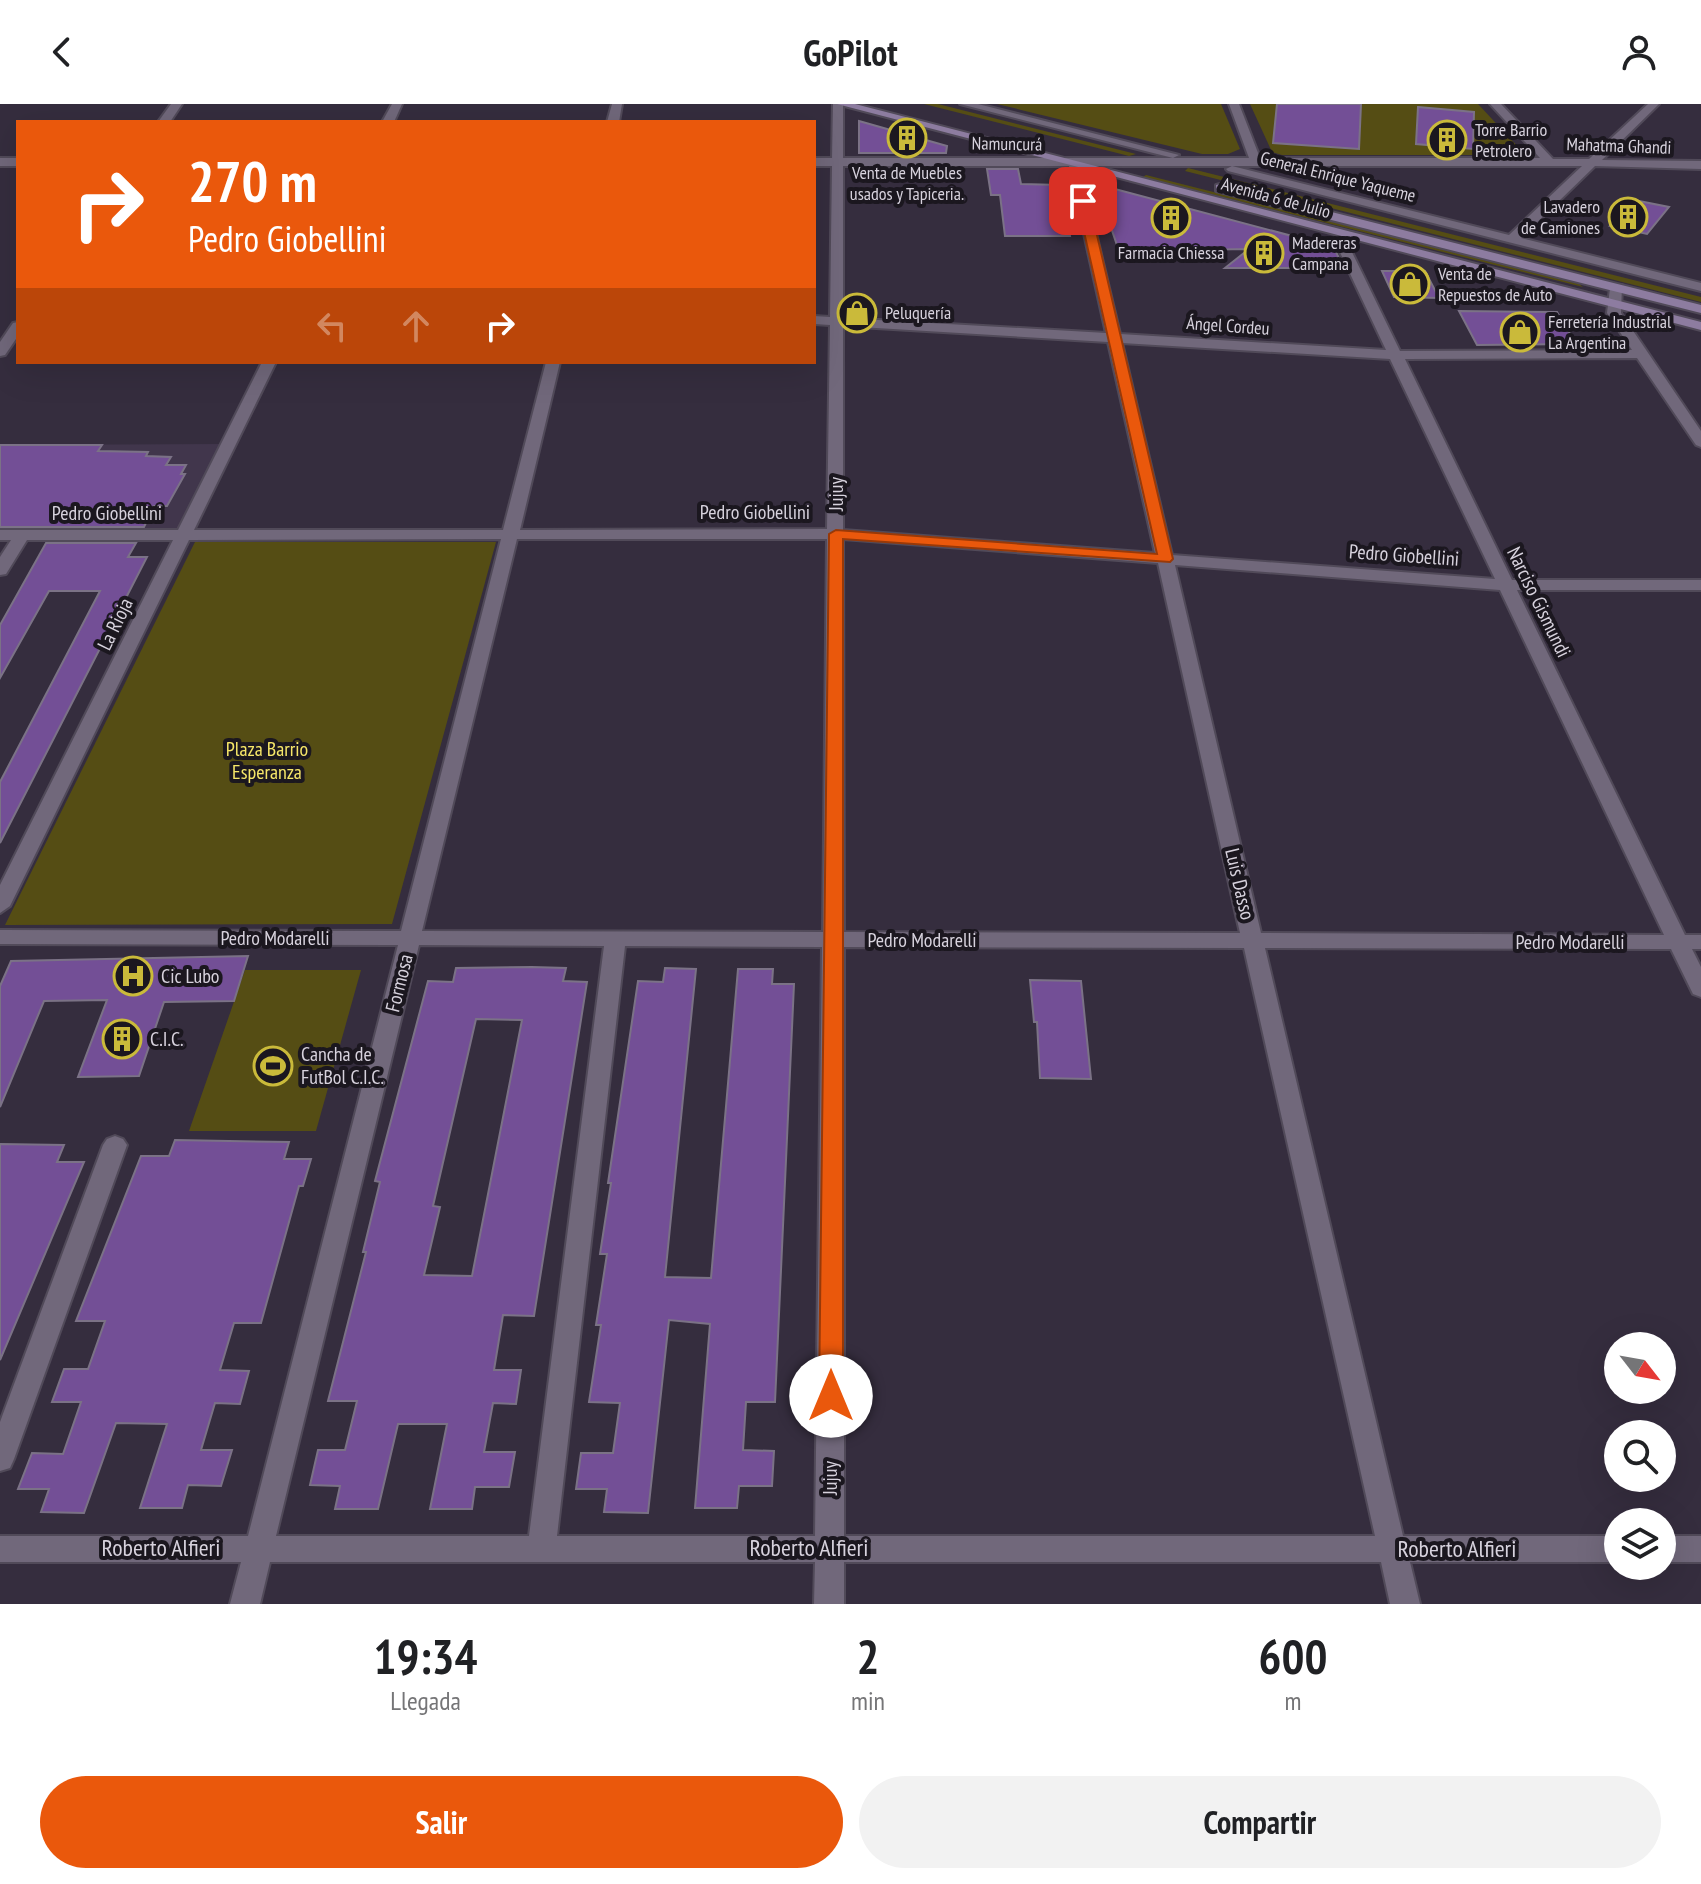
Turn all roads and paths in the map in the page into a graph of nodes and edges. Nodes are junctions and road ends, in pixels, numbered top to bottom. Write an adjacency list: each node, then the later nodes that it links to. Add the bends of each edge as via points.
1 (840, 104): 9 (street, Jujuy); 13 (main road, Avenida 6 de Julio)
2 (892, 104): 14 (main road, Avenida 6 de Julio)
3 (965, 104): 7 (street, General Enrique Yaqueme)
4 (1234, 104): 10 (street)
5 (1495, 104): 11 (street)
6 (1654, 104): 12 (street)
7 (1200, 161): 10 (street, Mahatma Ghandi); 14 (street, Namuncurá); 17 (street, General Enrique Yaqueme)
8 (816, 162): 9 (street, Namuncurá)
9 (838, 162): 13 (street, Namuncurá); 23 (street, Jujuy)
10 (1256, 162): 11 (street, Mahatma Ghandi)
11 (1550, 162): 12 (street, Mahatma Ghandi)
12 (1592, 162): 15 (street, Mahatma Ghandi); 17 (street)
13 (1074, 163): 14 (street, Namuncurá); 16 (main road, Avenida 6 de Julio); 26 (street, Luis Dasso)
14 (1120, 163): 19 (main road, Avenida 6 de Julio)
15 (1701, 165)
16 (1351, 236): 20 (main road, Avenida 6 de Julio); 29 (street, Narciso Gismundi, via 1343,246)
17 (1511, 240): 18 (street, General Enrique Yaqueme)
18 (1701, 287)
19 (1617, 288): 20 (street); 21 (main road, Avenida 6 de Julio)
20 (1615, 304): 24 (main road, Avenida 6 de Julio); 28 (street, via 1614,313)
21 (1701, 309)
22 (816, 320): 23 (street, Ángel Cordeu)
23 (837, 320): 26 (street, Ángel Cordeu); 34 (street, Jujuy)
24 (1701, 326)
25 (16, 327): 27 (street)
26 (1114, 337): 29 (street, Ángel Cordeu); 38 (street, Luis Dasso)
27 (0, 352)
28 (1640, 354): 29 (street, Ángel Cordeu); 32 (street)
29 (1395, 355): 40 (street, Narciso Gismundi)
30 (268, 364): 37 (street, La Rioja)
31 (552, 364): 33 (street, Formosa)
32 (1701, 442)
33 (510, 534): 34 (street, Pedro Giobellini); 37 (street, Pedro Giobellini); 44 (street, Formosa)
34 (836, 534): 38 (street, Pedro Giobellini); 46 (street, Jujuy)
35 (0, 535): 36 (street, Pedro Giobellini)
36 (22, 535): 37 (street, Pedro Giobellini); 39 (street)
37 (184, 535): 42 (street, La Rioja)
38 (1165, 559): 40 (street, Pedro Giobellini); 47 (street, Luis Dasso)
39 (0, 570)
40 (1506, 585): 41 (street, Pedro Giobellini); 48 (street, Narciso Gismundi)
41 (1701, 585)
42 (0, 906)
43 (0, 937): 44 (street, Pedro Modarelli)
44 (410, 938): 45 (street, Pedro Modarelli); 53 (street, Formosa)
45 (615, 939): 46 (street, Pedro Modarelli); 54 (street)
46 (833, 940): 47 (street, Pedro Modarelli); 55 (street, Jujuy)
47 (1253, 941): 48 (street, Pedro Modarelli); 57 (street, Luis Dasso)
48 (1678, 942): 49 (street, Pedro Modarelli); 50 (street, Narciso Gismundi)
49 (1701, 942)
50 (1701, 989)
51 (115, 1145): 52 (street)
52 (0, 1459)
53 (259, 1547): 54 (street, Roberto Alfieri); 56 (street, Roberto Alfieri); 61 (street, Formosa)
54 (542, 1547): 55 (street, Roberto Alfieri)
55 (830, 1548): 57 (street, Roberto Alfieri); 62 (street, Jujuy)
56 (0, 1549)
57 (1392, 1549): 58 (street, Roberto Alfieri); 63 (street, Luis Dasso)
58 (1604, 1549)
59 (1676, 1549): 60 (street)
60 (1701, 1549)
61 (245, 1604)
62 (829, 1604)
63 (1405, 1604)

